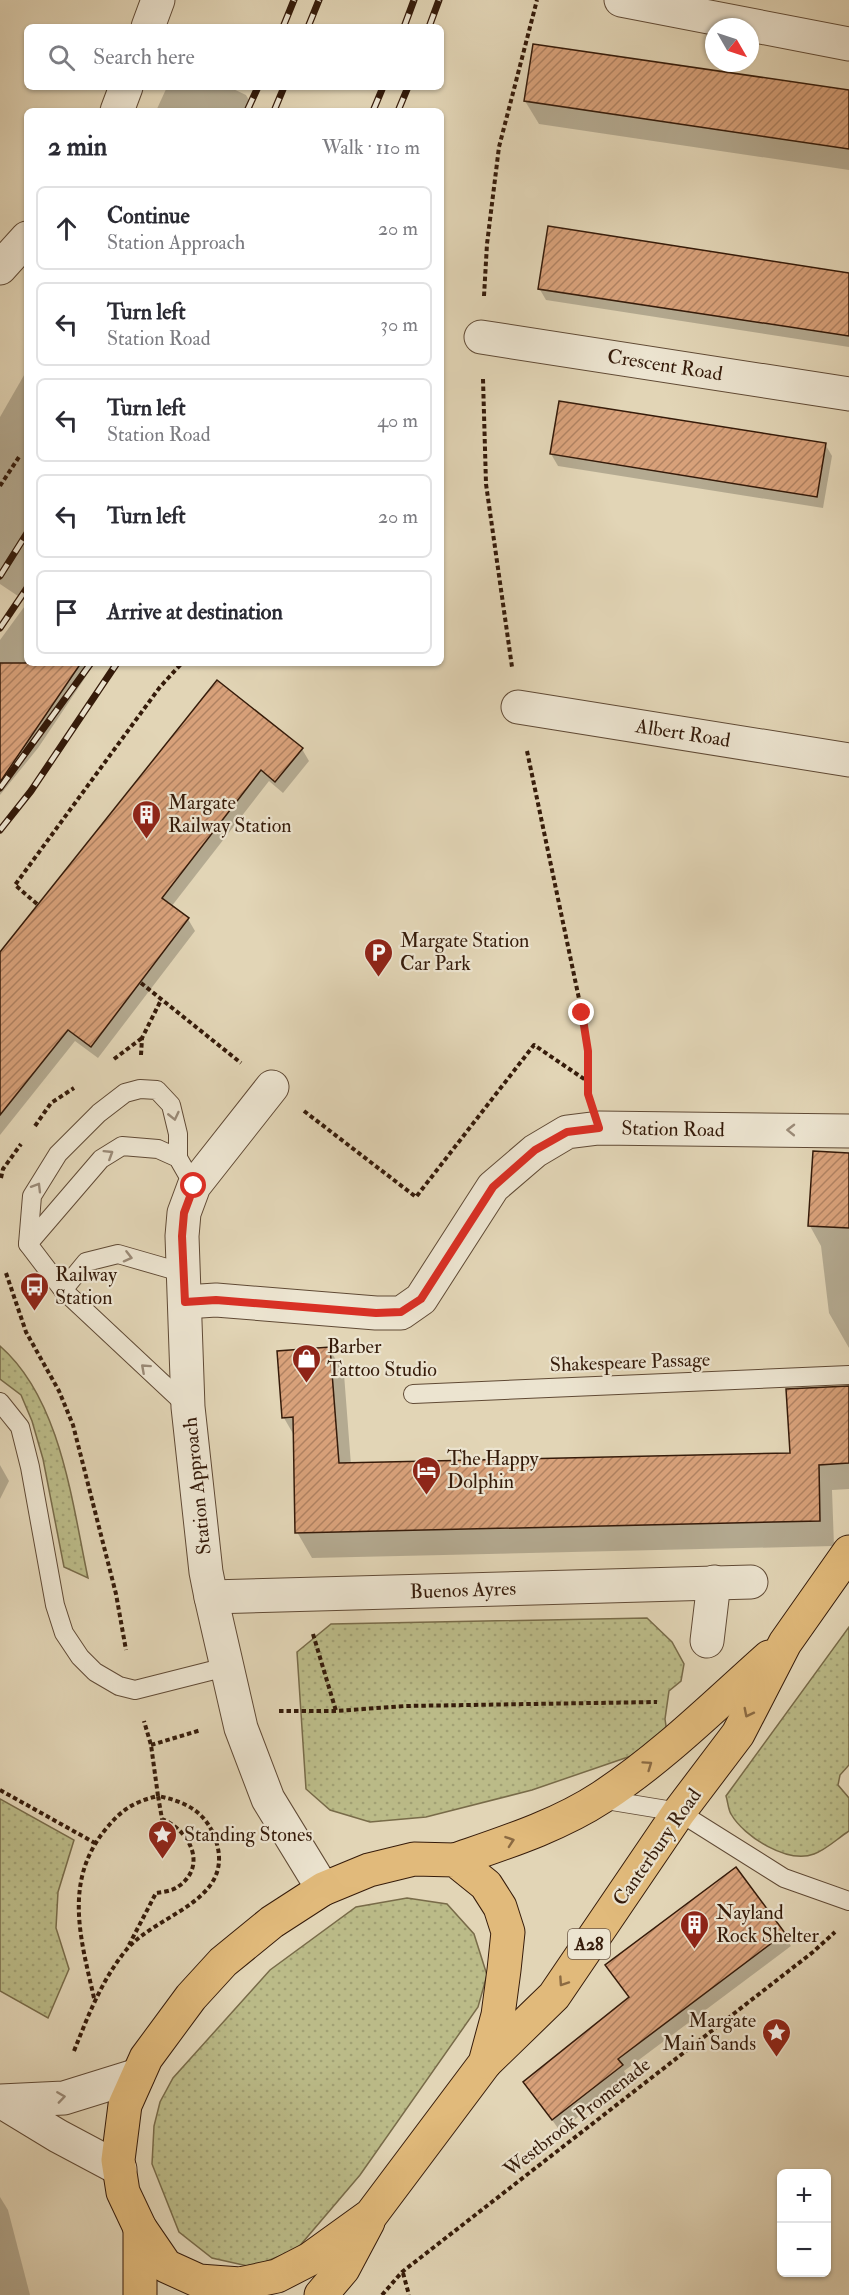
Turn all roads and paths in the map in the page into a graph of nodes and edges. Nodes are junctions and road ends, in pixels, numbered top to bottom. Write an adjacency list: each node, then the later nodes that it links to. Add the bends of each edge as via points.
1 (158, 0): 3 (street)
2 (621, 0): 4 (street)
3 (149, 24)
4 (849, 44)
5 (125, 90): 6 (street)
6 (118, 108)
7 (24, 241): 8 (street)
8 (0, 268)
9 (482, 337): 10 (street, Crescent Road)
10 (849, 394)
11 (18, 457): 12 (path)
12 (0, 486)
13 (179, 666): 16 (path, via 159,687 15,885)
14 (518, 706): 15 (street, Albert Road); 17 (path, via 582,1013)
15 (849, 760)
16 (37, 904)
17 (588, 1082): 19 (path); 23 (path, via 534,1046)
18 (272, 1087): 22 (street, Station Approach)
19 (599, 1128): 20 (street, Station Road, one-way to 19); 26 (street, Station Road, via 567,1132 535,1150 493,1187 421,1299 401,1312 216,1300)
20 (849, 1131)
21 (178, 1158): 22 (lane); 24 (lane, one-way to 21, via 101,1159 122,1146 158,1149); 24 (lane, one-way to 21, via 32,1196 58,1154 124,1092 157,1090 171,1105 178,1134)
22 (194, 1186): 26 (street, Station Approach, via 184,1213)
23 (416, 1197)
24 (28, 1244): 27 (lane)
25 (4, 1266): 39 (path, via 26,1332 73,1425 116,1594)
26 (184, 1288): 27 (lane, one-way to 26, via 86,1262 118,1254); 31 (street, Station Approach)
27 (63, 1290): 31 (lane, one-way to 27)
28 (849, 1375): 29 (lane, Shakespeare Passage)
29 (413, 1394)
30 (0, 1402): 40 (lane, via 20,1427 56,1605 64,1633 80,1657 95,1672 135,1690)
31 (188, 1407): 36 (street, Station Approach)
32 (849, 1552): 38 (highway, Canterbury Road / A28)
33 (714, 1582): 34 (street, Buenos Ayres); 35 (street, Buenos Ayres); 37 (street)
34 (751, 1582)
35 (302, 1595): 36 (street, Buenos Ayres); 43 (path)
36 (211, 1597): 40 (street, Station Approach)
37 (707, 1641)
38 (785, 1643): 49 (highway, Canterbury Road / A28, one-way to 38, via 658,1758); 50 (highway, Canterbury Road / A28, one-way to 50, via 738,1734)
39 (126, 1651)
40 (226, 1667): 53 (street, Station Approach, via 242,1728 268,1799)
41 (667, 1701): 43 (path)
42 (279, 1711): 43 (path)
43 (336, 1711)
44 (142, 1716): 46 (path)
45 (210, 1727): 46 (path)
46 (151, 1745): 48 (path)
47 (0, 1790): 51 (path)
48 (158, 1796): 51 (path, via 124,1809); 56 (path, via 162,1819 189,1840 193,1859 190,1871 178,1887 156,1893); 56 (path, via 180,1801 201,1814 216,1840 217,1869 205,1894)
49 (600, 1798): 50 (lane); 52 (highway, Canterbury Road / A28, one-way to 49, via 525,1836)
50 (679, 1812): 54 (lane, via 784,1878); 59 (highway, Canterbury Road / A28, one-way to 59, via 554,1996)
51 (95, 1843): 57 (path, via 85,1865 78,1899 80,1935)
52 (455, 1860): 53 (highway, via 414,1859 369,1870); 59 (highway, via 486,1884 500,1907 508,1932 498,2015)
53 (323, 1889): 60 (highway, via 272,1922 223,1962 191,1997)
54 (849, 1901)
55 (842, 1926): 65 (path, Westbrook Promenade)
56 (128, 1948): 57 (path)
57 (94, 1999): 58 (path)
58 (72, 2059)
59 (485, 2063): 63 (highway)
60 (138, 2075): 61 (street, one-way to 60, via 64,2098); 62 (highway, via 125,2105)
61 (1, 2102): 62 (street)
62 (120, 2169): 64 (highway, via 123,2192)
63 (371, 2215): 64 (highway, via 310,2259 277,2276 240,2284 199,2281 166,2266); 67 (highway, via 343,2269)
64 (140, 2228): 66 (highway)
65 (402, 2272): 68 (path, Westbrook Promenade); 69 (path)
66 (140, 2295)
67 (321, 2295)
68 (382, 2295)
69 (409, 2295)

